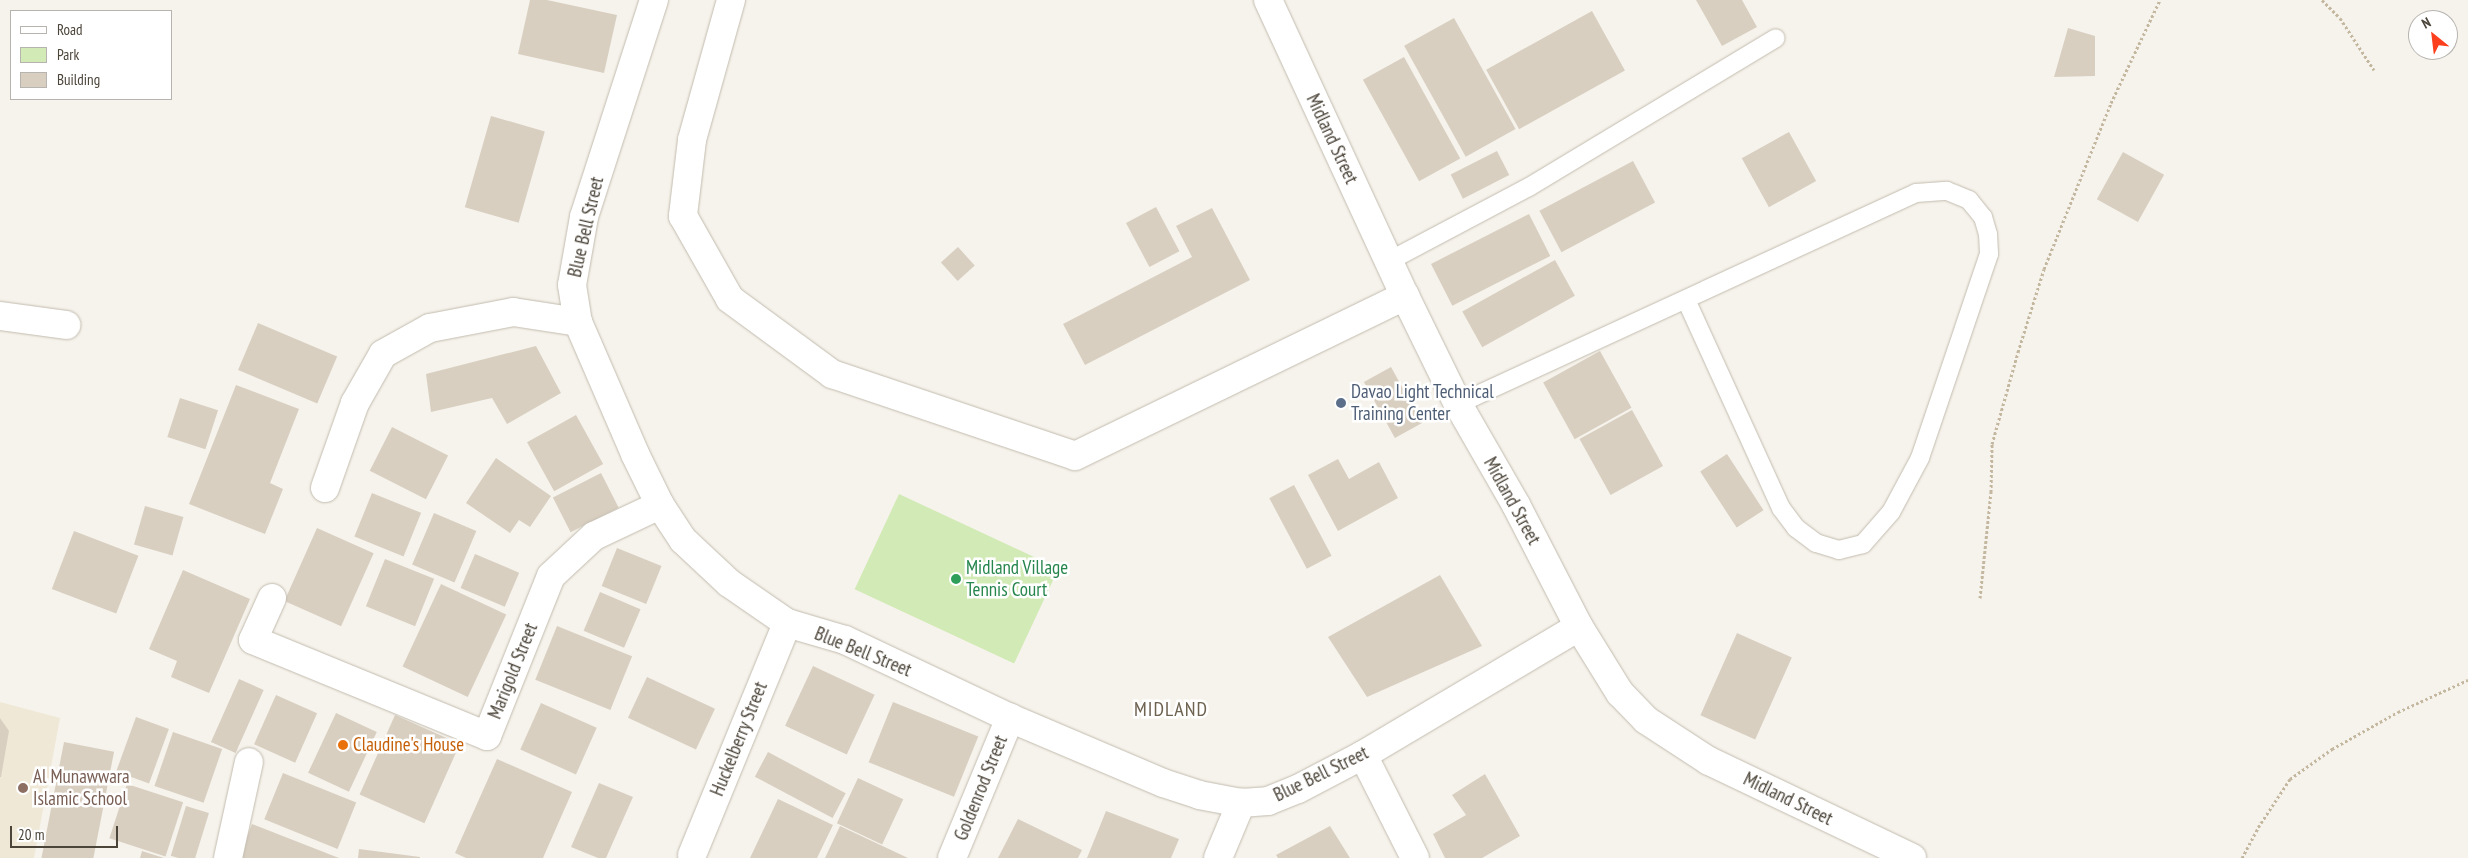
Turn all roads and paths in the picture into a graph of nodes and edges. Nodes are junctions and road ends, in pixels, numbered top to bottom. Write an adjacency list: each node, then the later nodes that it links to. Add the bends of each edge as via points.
1 (654, 0): 12 (street, Blue Bell Street, via 584,218 572,285)
2 (732, 0): 9 (street, via 692,140 683,216 730,299 832,374 1076,456)
3 (1268, 0): 8 (street, Midland Street)
4 (2160, 0): 18 (path, via 2111,103 2044,269 2018,352 1992,444 1991,492)
5 (2322, 0): 7 (path, via 2340,18)
6 (1776, 38): 8 (lane, via 1529,187)
7 (2374, 70)
8 (1389, 261): 9 (street, Midland Street)
9 (1405, 296): 14 (street, Midland Street)
10 (1686, 300): 10 (lane, via 1916,192 1947,191 1969,200 1982,217 1988,234 1989,254 1920,458 1891,512 1863,544 1839,550 1816,543 1796,528 1780,508); 14 (lane)
11 (0, 316): 13 (street)
12 (578, 322): 15 (street, via 514,312 430,328 383,354 355,403); 16 (street, Blue Bell Street)
13 (66, 325)
14 (1458, 404): 20 (street, Midland Street, via 1516,505)
15 (326, 488)
16 (660, 505): 17 (street, Marigold Street, via 594,536 551,576 488,736 253,640); 19 (street, Blue Bell Street, via 683,540 729,583)
17 (272, 598)
18 (1980, 598)
19 (787, 623): 22 (street, Blue Bell Street, via 845,640); 26 (street, Huckelberry Street)
20 (1579, 627): 23 (street, Blue Bell Street); 31 (street, Midland Street, via 1620,693 1646,720 1709,761)
21 (2468, 680): 32 (path, via 2398,712 2290,779)
22 (1010, 718): 25 (street, Blue Bell Street, via 1163,783 1199,795); 28 (street, Goldenrod Street)
23 (1363, 755): 25 (street, Blue Bell Street, via 1268,801); 30 (street)
24 (249, 762): 27 (street)
25 (1241, 803): 29 (street)
26 (692, 855)
27 (228, 858)
28 (952, 858)
29 (1218, 858)
30 (1415, 858)
31 (1912, 858)
32 (2242, 858)

